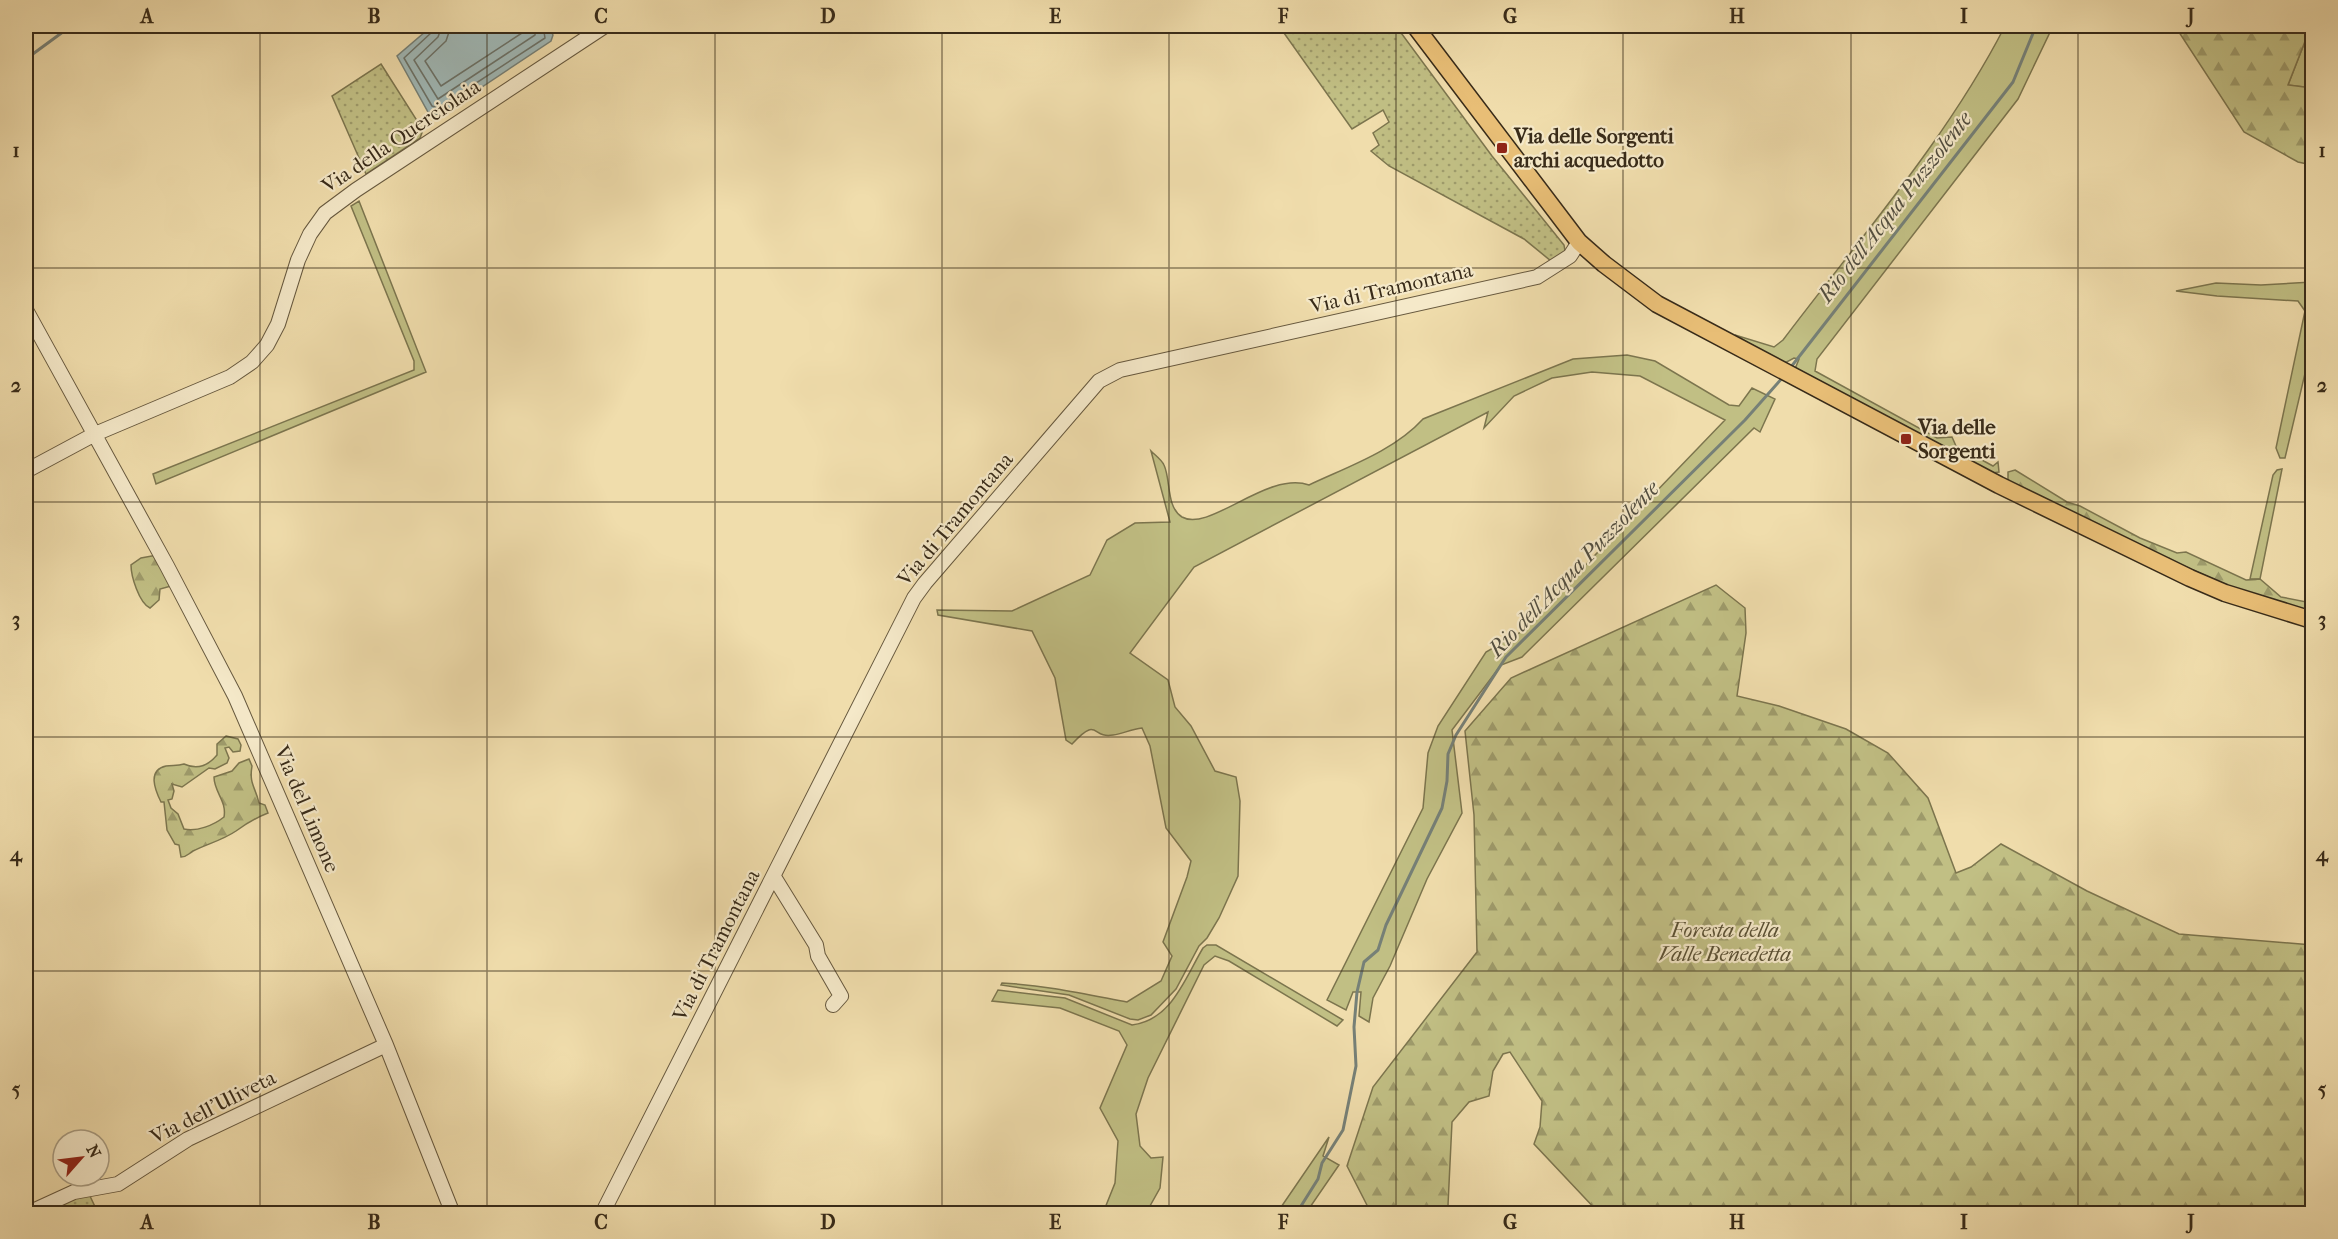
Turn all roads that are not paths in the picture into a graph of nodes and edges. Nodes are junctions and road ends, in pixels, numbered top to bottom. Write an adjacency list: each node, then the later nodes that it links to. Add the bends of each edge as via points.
1 (605, 26): 5 (street, Via della Querciolaia, via 326,213 298,260 278,324 252,362 215,384)
2 (1415, 26): 3 (main road)
3 (1579, 242): 7 (main road, via 1657,304 1999,485 2190,578); 8 (street, Via di Tramontana, via 1570,256 1537,277 1120,370 1099,381 919,591)
4 (26, 310): 5 (street, Via del Limone)
5 (94, 434): 6 (street); 10 (street, Via del Limone, via 235,696)
6 (26, 471)
7 (2313, 620)
8 (774, 877): 9 (street, via 816,945 818,956 841,996); 13 (street, Via di Tramontana)
9 (833, 1005)
10 (386, 1045): 11 (street, Via dell'Uliveta, via 188,1139 118,1184 74,1192); 12 (street, Via del Limone)
11 (26, 1214)
12 (453, 1214)
13 (602, 1214)

